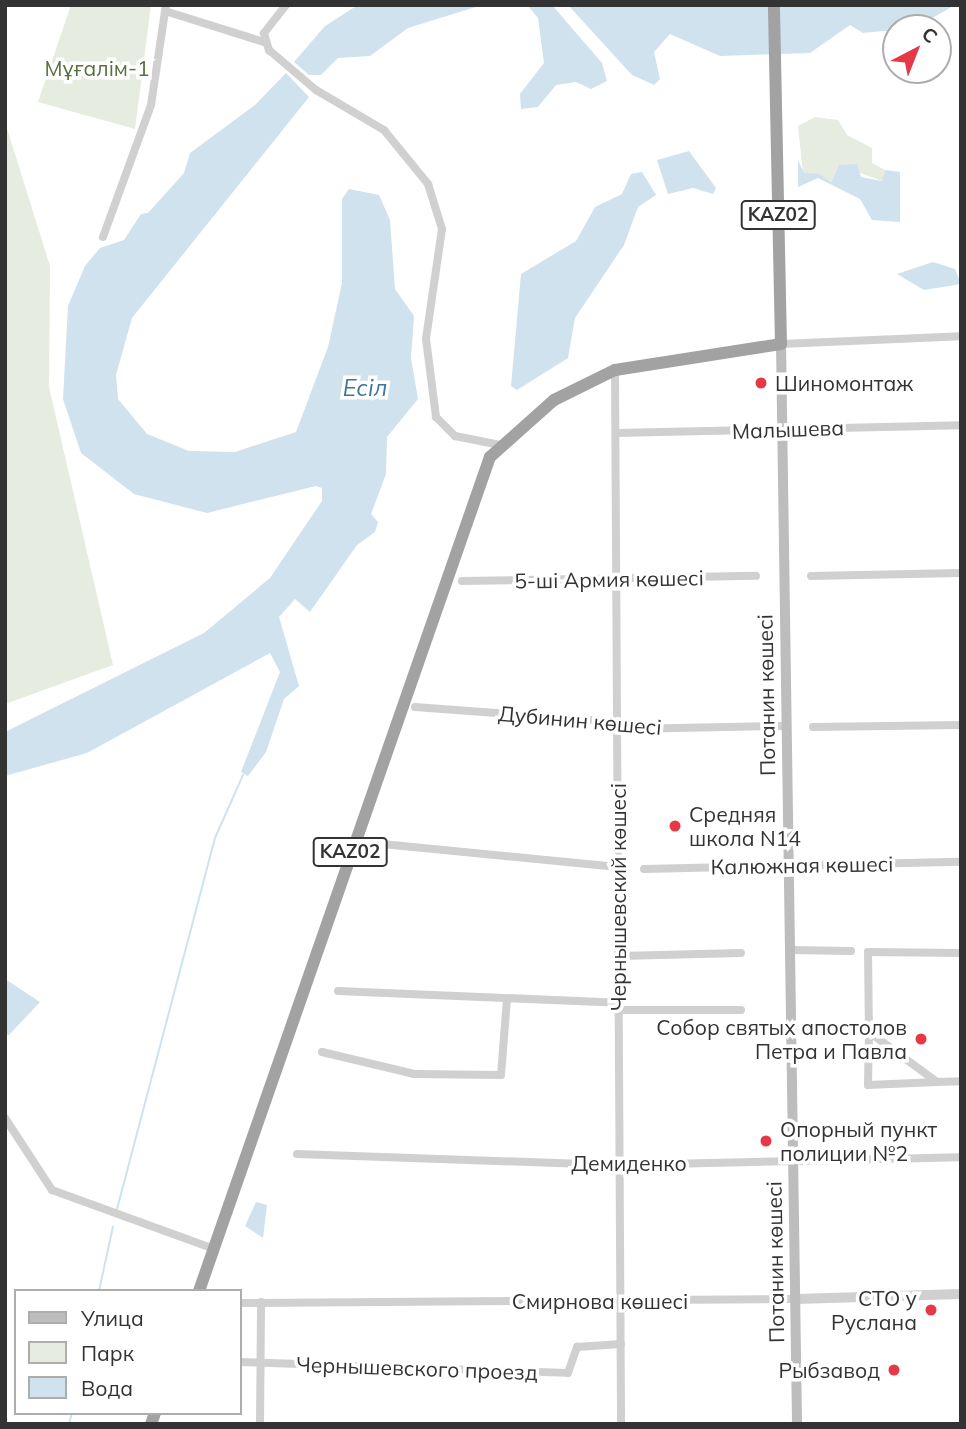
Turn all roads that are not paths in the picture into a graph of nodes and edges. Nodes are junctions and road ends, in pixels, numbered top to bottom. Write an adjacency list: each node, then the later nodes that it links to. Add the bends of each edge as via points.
1 (286, 5): 4 (street)
2 (774, 5): 7 (highway, KAZ02)
3 (166, 8): 4 (street); 5 (street, via 151,105)
4 (264, 42): 12 (street, via 316,90 384,131 429,184 442,229 426,339 436,417 455,436)
5 (103, 237)
6 (961, 336): 7 (street)
7 (781, 344): 8 (highway, KAZ02); 10 (main road, Потанин көшесі)
8 (615, 370): 11 (street, Чернышевский көшесі); 12 (highway, KAZ02, via 554,400)
9 (961, 425): 10 (street, Малышева)
10 (782, 430): 11 (street, Малышева); 21 (main road, Потанин көшесі)
11 (616, 433): 16 (street, Чернышевский көшесі)
12 (500, 444): 46 (highway, KAZ02, via 490,457)
13 (961, 573): 15 (street)
14 (756, 576): 16 (street, 5-ші Армия көшесі)
15 (811, 576)
16 (616, 579): 17 (street, 5-ші Армия көшесі); 19 (street, Чернышевский көшесі)
17 (462, 581)
18 (415, 707): 19 (street, Дубинин көшесі)
19 (617, 722): 21 (street, Дубинин көшесі, via 627,729); 26 (street, Чернышевский көшесі)
20 (961, 725): 22 (street)
21 (787, 726): 25 (main road, Потанин көшесі)
22 (813, 727)
23 (372, 844): 26 (street)
24 (961, 862): 25 (street, Калюжная көшесі)
25 (788, 866): 27 (street, Калюжная көшесі); 28 (main road, Потанин көшесі)
26 (618, 867): 32 (street, Чернышевский көшесі)
27 (643, 869)
28 (790, 950): 29 (street); 44 (main road, Потанин көшесі)
29 (851, 951)
30 (741, 953): 32 (street)
31 (961, 953): 37 (street, via 868,952)
32 (619, 956): 35 (street, Чернышевский көшесі)
33 (338, 991): 34 (street)
34 (507, 999): 35 (street); 38 (street, via 501,1075 414,1074)
35 (619, 1007): 36 (street); 45 (street, Чернышевский көшесі)
36 (741, 1010)
37 (869, 1032): 40 (street); 40 (street, via 868,1085)
38 (322, 1052)
39 (961, 1081): 40 (street)
40 (937, 1082)
41 (5, 1118): 46 (street, via 52,1190)
42 (297, 1154): 45 (street, Демиденко)
43 (961, 1157): 44 (street, Демиденко)
44 (793, 1161): 45 (street, Демиденко); 49 (main road, Потанин көшесі)
45 (620, 1165): 50 (street, Чернышевский көшесі)
46 (214, 1249): 47 (highway, KAZ02)
47 (200, 1289)
48 (961, 1294): 49 (street, Смирнова көшесі)
49 (796, 1299): 50 (street, Смирнова көшесі); 58 (main road, Потанин көшесі)
50 (621, 1301): 51 (street, Смирнова көшесі); 53 (street, Чернышевский көшесі)
51 (261, 1302): 52 (street, Смирнова көшесі); 55 (street)
52 (242, 1303)
53 (621, 1344): 55 (street, Чернышевского проезд, via 574,1349 568,1373); 57 (street, Чернышевский көшесі)
54 (242, 1362): 55 (street, Чернышевского проезд)
55 (260, 1363): 56 (street)
56 (260, 1424)
57 (621, 1424)
58 (797, 1424)

